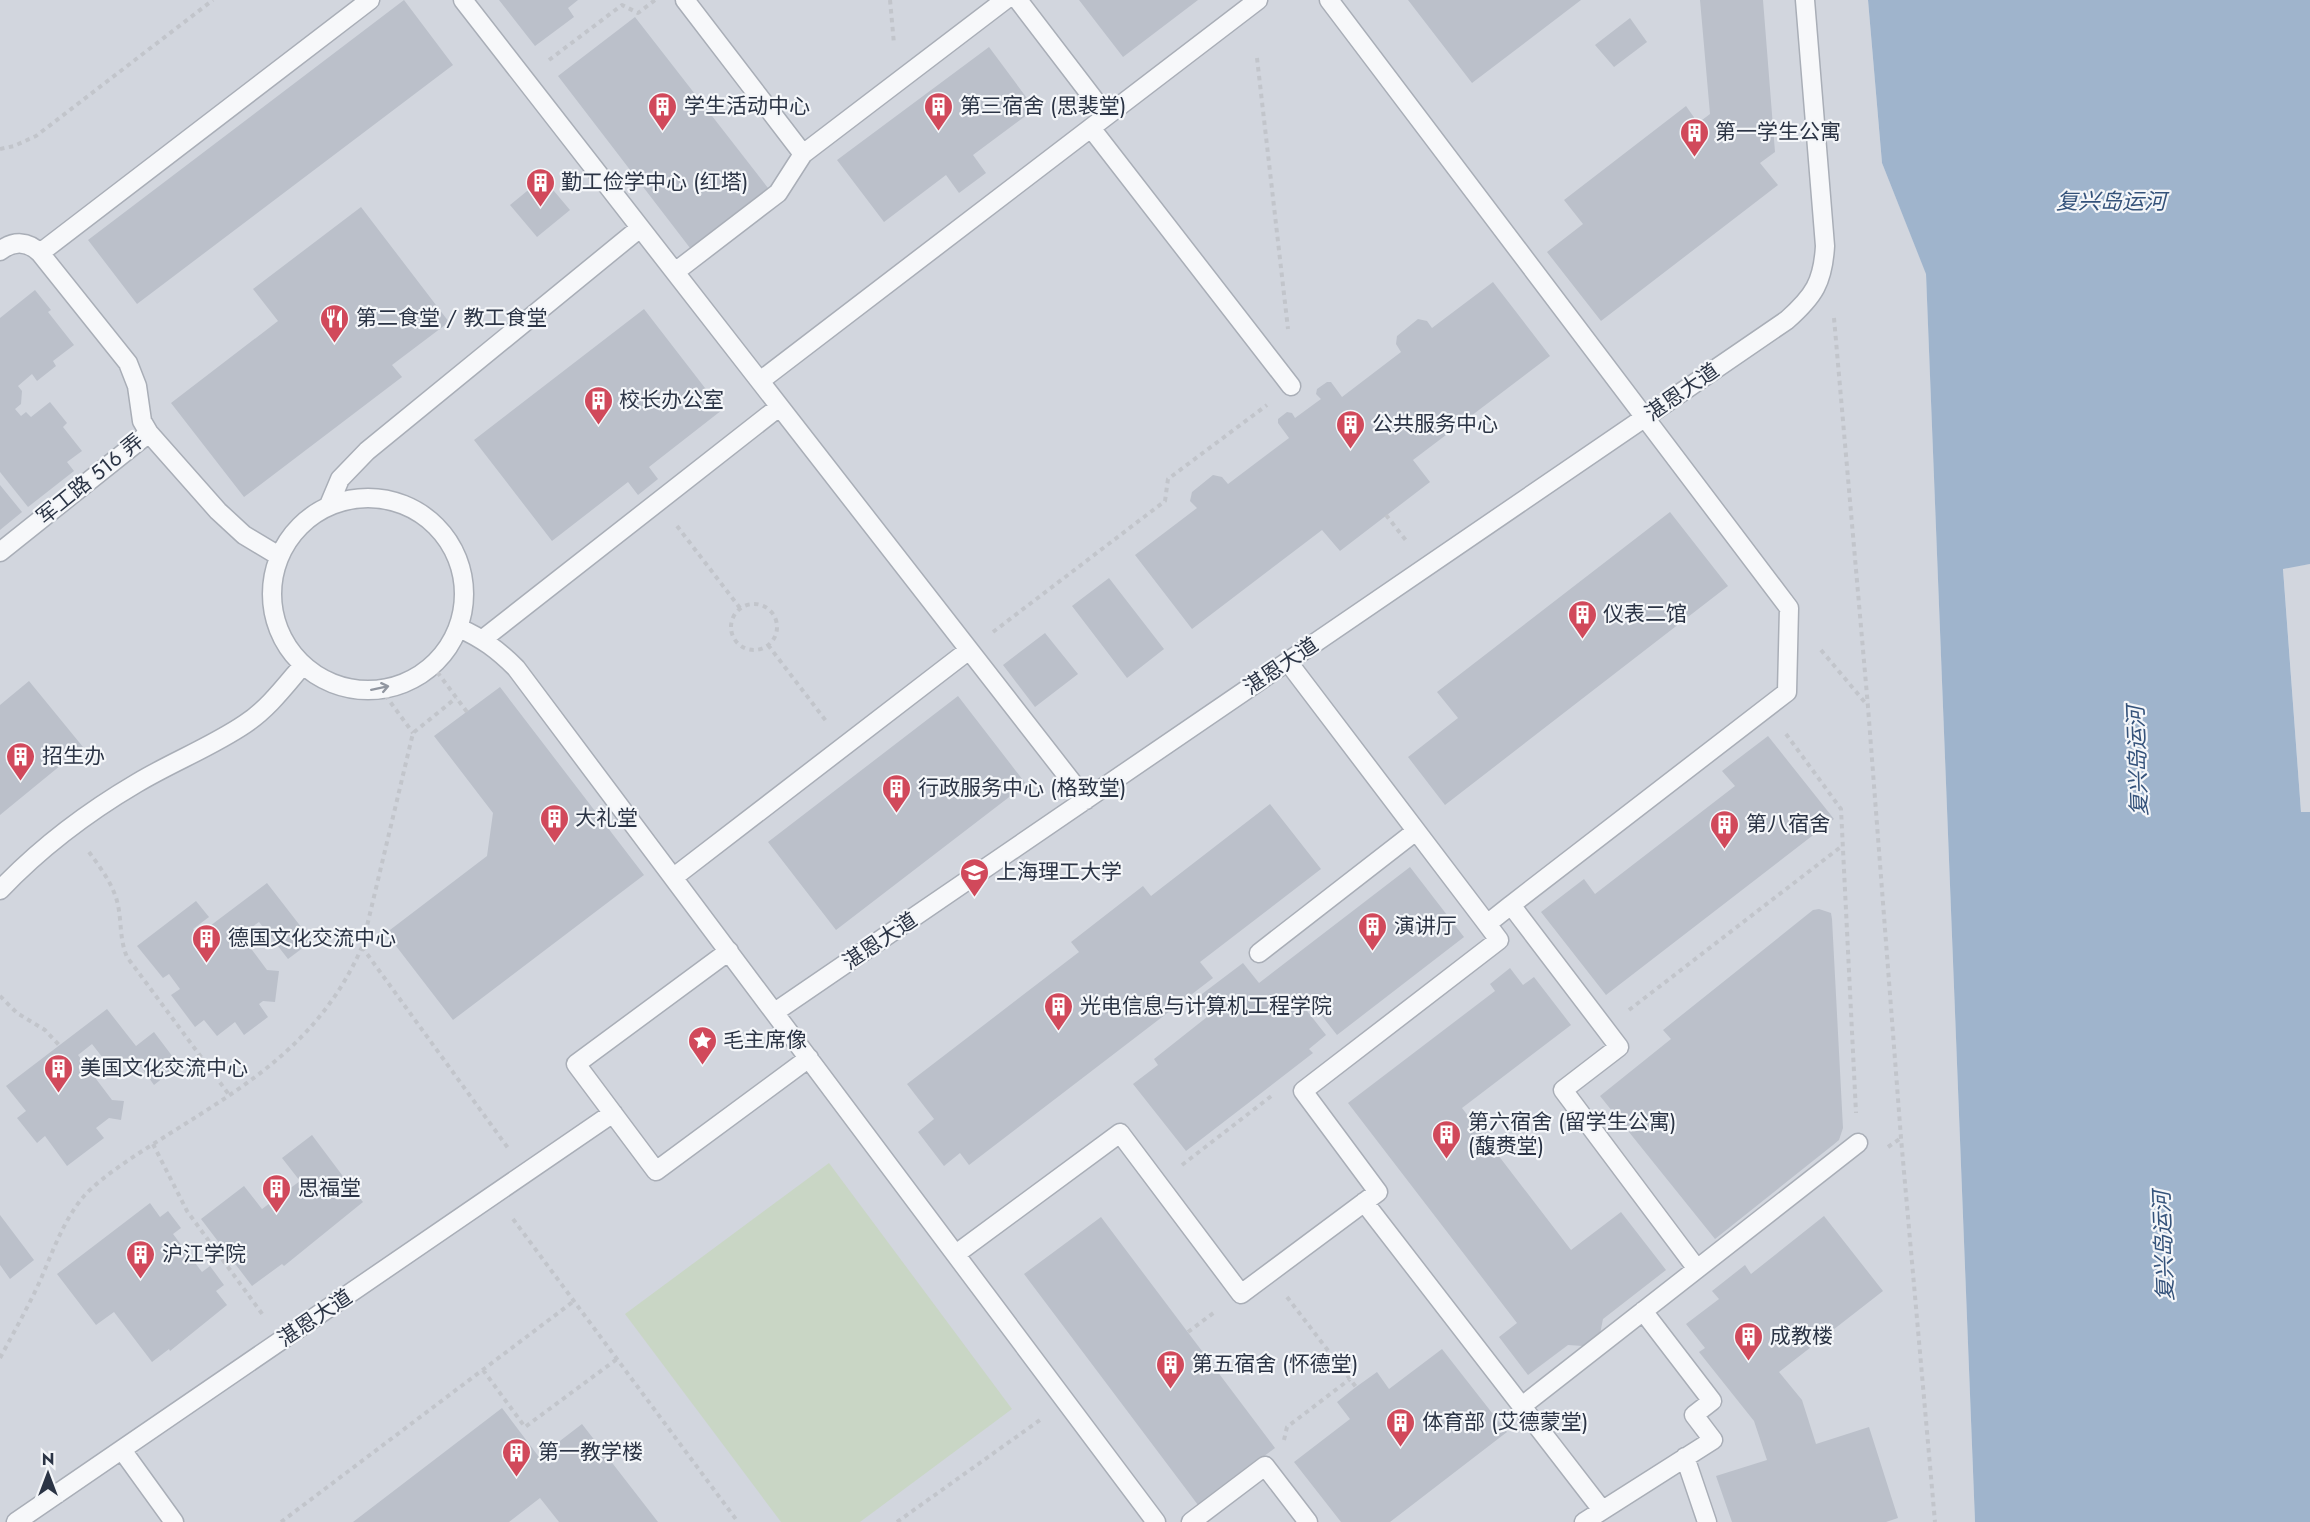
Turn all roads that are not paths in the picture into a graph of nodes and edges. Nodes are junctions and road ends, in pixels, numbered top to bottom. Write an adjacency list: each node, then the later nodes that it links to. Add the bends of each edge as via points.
1 (370, 0): 14 (lane)
2 (463, 0): 12 (lane)
3 (685, 0): 11 (lane)
4 (1005, 0): 11 (lane)
5 (1018, 0): 9 (lane)
6 (1258, 0): 9 (lane)
7 (1329, 0): 19 (lane)
8 (1805, 0): 19 (lane, 湛恩大道, via 1825,246 1821,278 1814,292 1787,320)
9 (1106, 115): 10 (lane)
10 (1091, 128): 16 (lane); 17 (lane)
11 (803, 154): 15 (lane, via 778,193)
12 (640, 228): 15 (lane); 21 (lane, via 367,451 340,480)
13 (0, 250): 14 (lane, via 26,243)
14 (40, 253): 20 (lane, 军工路 516 弄, via 128,363 138,387 142,421)
15 (675, 272): 16 (lane)
16 (760, 381): 18 (lane)
17 (1291, 387)
18 (779, 406): 25 (lane); 26 (lane)
19 (1644, 418): 27 (lane, 湛恩大道); 33 (lane, via 1789,608 1787,692)
20 (148, 433): 22 (lane, 军工路 516 弄); 23 (lane, via 218,511 244,535)
21 (329, 505): 23 (lane, via 299,526); 24 (lane, via 365,497 398,502 426,516 449,540 461,567 466,597)
22 (0, 552)
23 (279, 556): 28 (lane, via 271,592 279,633)
24 (459, 628): 25 (lane); 28 (lane, one-way to 24, via 334,684 371,690 408,682 437,662)
25 (483, 639): 31 (lane, via 516,668)
26 (969, 650): 29 (lane); 31 (lane)
27 (1288, 662): 29 (lane, 湛恩大道); 30 (lane)
28 (303, 666): 32 (lane, via 247,723 138,782 71,826)
29 (1086, 800): 37 (lane, 湛恩大道)
30 (1416, 831): 34 (lane); 36 (lane)
31 (674, 876): 35 (lane)
32 (0, 890)
33 (1511, 905): 34 (lane); 43 (lane, via 1619,1047 1563,1090)
34 (1487, 924): 41 (lane, via 1499,940 1303,1091 1378,1192)
35 (729, 951): 37 (lane); 39 (lane, via 576,1064)
36 (1259, 953)
37 (775, 1012): 38 (lane)
38 (809, 1058): 39 (lane, via 656,1171); 42 (lane)
39 (613, 1113): 46 (lane, 湛恩大道)
40 (1858, 1143): 43 (lane)
41 (1364, 1202): 42 (lane, via 1241,1294 1120,1133); 45 (lane)
42 (956, 1254): 52 (lane)
43 (1697, 1269): 44 (lane)
44 (1643, 1311): 45 (lane); 47 (lane, via 1712,1401 1694,1415 1713,1440)
45 (1522, 1406): 48 (lane)
46 (122, 1450): 50 (lane, 湛恩大道); 51 (lane)
47 (1685, 1457): 48 (lane); 55 (lane)
48 (1602, 1510): 54 (lane)
49 (1305, 1521): 53 (lane, via 1265,1466)
50 (16, 1522)
51 (174, 1522)
52 (1156, 1522)
53 (1191, 1522)
54 (1584, 1522)
55 (1707, 1522)

